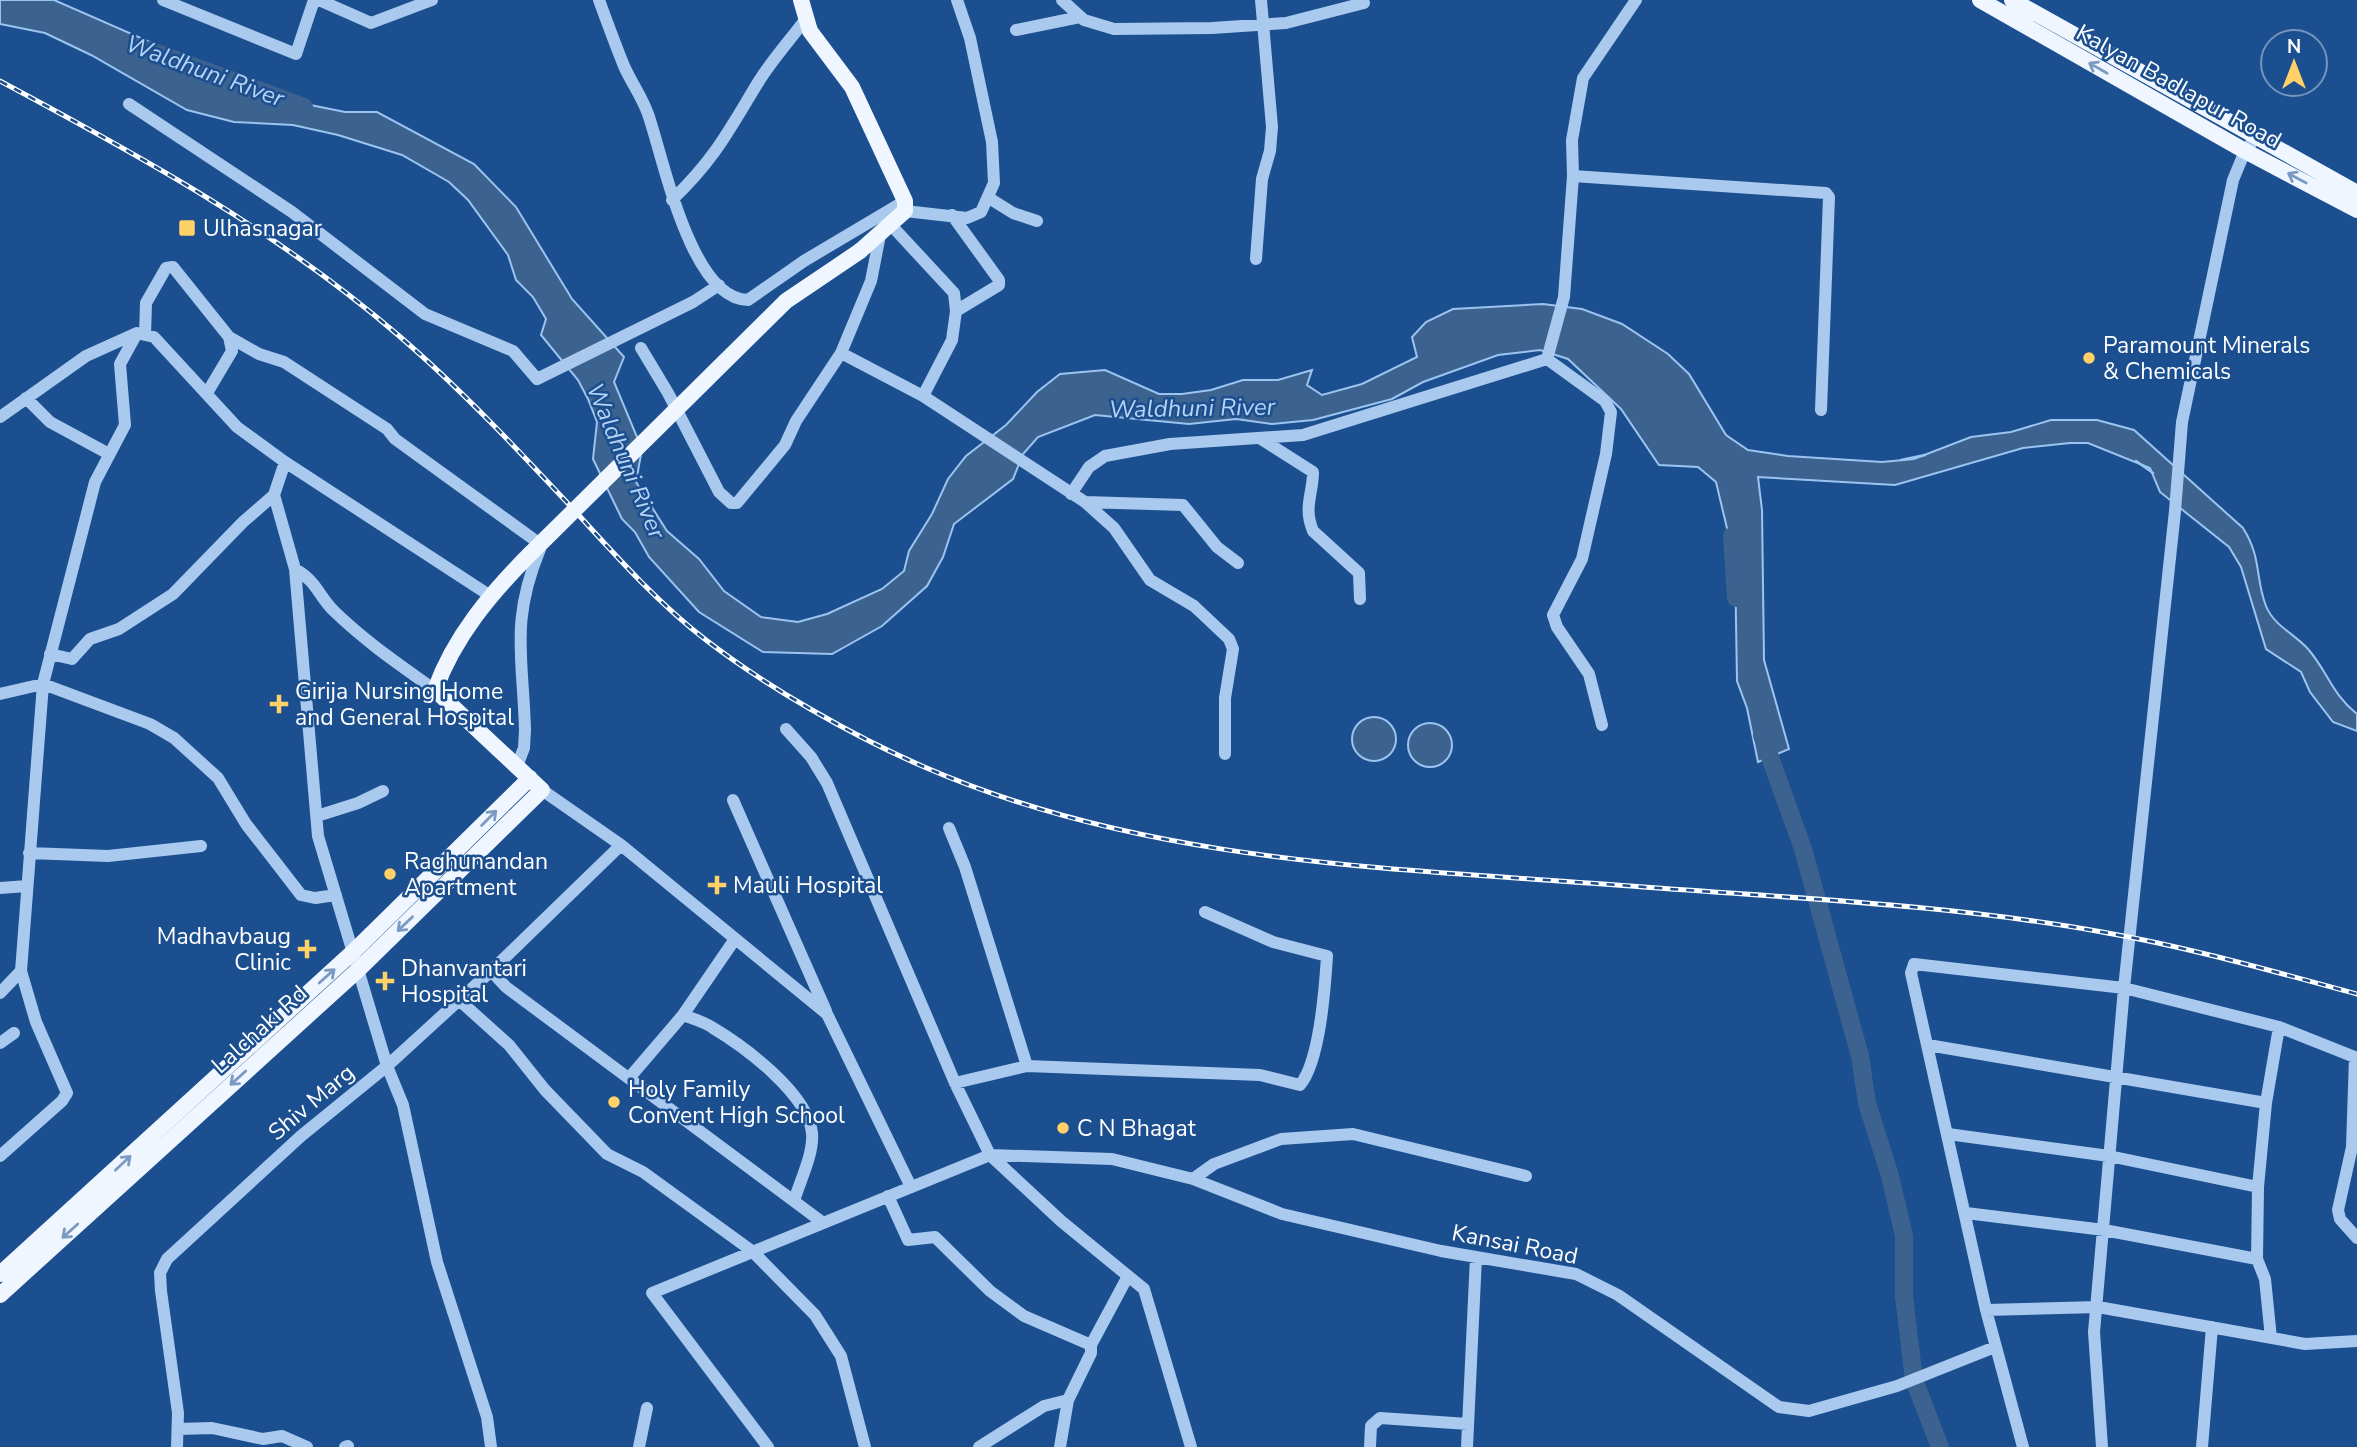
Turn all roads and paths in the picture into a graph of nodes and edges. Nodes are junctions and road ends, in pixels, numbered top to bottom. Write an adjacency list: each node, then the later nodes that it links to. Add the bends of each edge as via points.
1 (164, 0): 2 (street, via 296,54)
2 (317, 0): 3 (street, via 371,23)
3 (432, 0)
4 (599, 0): 23 (street, via 624,67 648,113)
5 (801, 0): 14 (main road)
6 (957, 0): 22 (street, via 970,38 992,142)
7 (1062, 0): 13 (street)
8 (1261, 0): 15 (street)
9 (1636, 0): 20 (street, via 1583,78 1572,141)
10 (1980, 0): 19 (main road, Kalyan Badlapur Road, one-way to 10)
11 (2012, 0): 18 (main road, Kalyan Badlapur Road)
12 (1364, 4): 15 (street)
13 (1080, 17): 15 (street, via 1114,29); 16 (street)
14 (805, 20): 23 (street, via 760,79 703,170); 24 (main road, via 852,87)
15 (1264, 25): 29 (street, via 1272,140 1262,179)
16 (1016, 30)
17 (129, 104): 30 (street, via 292,212 425,314 513,351 537,379)
18 (2257, 136): 19 (street); 21 (main road, Kalyan Badlapur Road)
19 (2245, 151): 25 (main road, Kalyan Badlapur Road, one-way to 19); 78 (street, via 2230,194 2182,422)
20 (1573, 176): 36 (street, via 1564,297); 40 (street, via 1826,193)
21 (2357, 193)
22 (989, 198): 26 (street, via 981,212 967,218); 27 (street)
23 (673, 200): 30 (street, via 682,227)
24 (905, 206): 26 (street); 28 (main road); 30 (street, via 804,261 748,300 739,300)
25 (2357, 210)
26 (952, 215): 31 (street, via 999,280 996,288)
27 (1037, 221)
28 (886, 230): 31 (street, via 954,293); 35 (street, via 872,281); 50 (main road, bridge, via 786,301)
29 (1256, 259)
30 (719, 285)
31 (956, 311): 38 (street, via 952,340)
32 (141, 334): 33 (street, via 146,303 169,266); 37 (street, via 154,337); 39 (street, via 86,356); 43 (street, via 120,364 125,425)
33 (229, 337): 37 (street, via 232,351); 59 (street, via 284,362 387,429 536,541 540,549 519,617 525,730)
34 (641, 348): 35 (street, via 719,492 737,503 785,445)
35 (841, 353): 38 (street)
36 (1548, 357): 42 (street, via 1303,435); 56 (street, via 1597,395 1611,412 1582,559 1553,615 1588,674)
37 (207, 393): 44 (street, via 237,426)
38 (923, 396): 45 (street)
39 (26, 398): 41 (street); 43 (street, via 50,422)
40 (1821, 410)
41 (0, 417)
42 (1260, 438): 45 (street, via 1170,444 1105,456 1089,467); 51 (street, via 1313,472 1307,498 1309,523 1359,573)
43 (109, 454): 52 (street, via 95,482)
44 (285, 462): 46 (street); 50 (street)
45 (1071, 494): 47 (street)
46 (274, 495): 49 (street); 52 (street, via 173,594 119,629 90,639 72,659)
47 (1085, 502): 48 (street, via 1183,505 1217,547); 58 (street, via 1114,528 1150,580 1194,606 1232,642)
48 (1238, 563)
49 (295, 569): 54 (street, via 316,583 332,609 370,644); 64 (street)
50 (489, 595): 54 (main road, via 443,668)
51 (1360, 599)
52 (50, 654): 53 (street)
53 (43, 684): 55 (street); 68 (street); 71 (street, via 150,724 174,738 218,778 246,824 301,895)
54 (435, 690): 59 (main road)
55 (0, 694)
56 (1602, 725)
57 (786, 729): 92 (street, via 811,757 832,795)
58 (1225, 754)
59 (517, 766): 60 (main road)
60 (530, 778): 61 (main road); 74 (main road, Lalchaki Rd, one-way to 60)
61 (541, 790): 66 (street); 75 (main road, Lalchaki Rd, one-way to 75)
62 (383, 791): 64 (street)
63 (733, 800): 81 (street)
64 (317, 816): 71 (street, via 318,836)
65 (949, 828): 89 (street)
66 (621, 845): 73 (street); 77 (street, Shiv Marg)
67 (201, 846): 68 (street, via 108,856)
68 (29, 853): 69 (street)
69 (27, 886): 70 (street); 76 (street)
70 (0, 887)
71 (336, 895): 74 (street)
72 (1205, 912): 89 (street, via 1273,942 1327,956 1312,1055 1300,1085 1260,1075)
73 (735, 939): 81 (street); 82 (street)
74 (354, 952): 75 (street); 103 (main road, Lalchaki Rd, one-way to 74)
75 (358, 970): 88 (street); 103 (main road, Lalchaki Rd, one-way to 103)
76 (21, 971): 79 (street); 97 (street, via 36,1022 67,1093)
77 (491, 971): 80 (street, Shiv Marg); 91 (street, via 506,987)
78 (2124, 988): 83 (street); 86 (street, via 1914,964 1911,973); 90 (street)
79 (0, 993)
80 (459, 1000): 88 (street, Shiv Marg); 110 (street, via 509,1045 607,1154 643,1172)
81 (827, 1014): 101 (street)
82 (683, 1015): 91 (street); 105 (street, via 711,1026 759,1062 791,1091 803,1111 812,1134)
83 (2279, 1027): 87 (street); 93 (street)
84 (14, 1033): 85 (street)
85 (0, 1043)
86 (1928, 1045): 90 (street); 94 (street)
87 (2356, 1058): 95 (street)
88 (387, 1066): 127 (street, Shiv Marg, via 301,1136 162,1265 161,1292); 130 (street, via 403,1105 437,1262 487,1418)
89 (1027, 1066): 92 (street)
90 (2115, 1075): 93 (street); 98 (street)
91 (630, 1077): 105 (street)
92 (955, 1083): 96 (street)
93 (2266, 1103): 102 (street)
94 (1948, 1133): 98 (street); 106 (street)
95 (2355, 1147): 109 (street, via 2338,1210)
96 (990, 1155): 100 (street, Kansai Road, via 1112,1159); 101 (street); 115 (street)
97 (0, 1156)
98 (2109, 1156): 102 (street); 108 (street)
99 (1526, 1176): 100 (street, via 1353,1133 1281,1139 1214,1164)
100 (1193, 1179): 111 (street, Kansai Road, via 1282,1214)
101 (911, 1187): 104 (street)
102 (2258, 1187): 112 (street)
103 (102, 1192): 113 (main road, Lalchaki Rd)
104 (888, 1196): 107 (street); 122 (street, via 908,1240 936,1237 990,1291 1024,1316)
105 (794, 1201): 107 (street)
106 (1966, 1213): 108 (street); 118 (street)
107 (822, 1222): 110 (street)
108 (2104, 1230): 112 (street); 117 (street)
109 (2357, 1238)
110 (752, 1251): 132 (street, via 652,1293); 133 (street, via 815,1315 841,1356)
111 (1476, 1256): 123 (street, Kansai Road, via 1576,1274 1618,1295 1779,1407 1809,1411 1897,1386); 126 (street)
112 (2257, 1259): 120 (street, via 2265,1279)
113 (20, 1266): 114 (main road, Lalchaki Rd); 116 (main road, Lalchaki Rd)
114 (0, 1274)
115 (1128, 1276): 122 (street); 136 (street, via 1144,1289)
116 (0, 1295)
117 (2098, 1307): 118 (street); 119 (street); 140 (street, via 2094,1332)
118 (1986, 1310): 123 (street)
119 (2212, 1327): 120 (street); 141 (street)
120 (2271, 1338): 121 (street, via 2305,1344)
121 (2357, 1341)
122 (1091, 1345): 124 (street)
123 (1996, 1347): 139 (street)
124 (1068, 1399): 134 (street, via 1044,1406); 135 (street)
125 (646, 1408): 131 (street)
126 (1468, 1424): 137 (street, via 1380,1418 1371,1426); 138 (street)
127 (178, 1429): 128 (street, Shiv Marg); 129 (street, via 212,1428 263,1439 282,1436)
128 (177, 1447)
129 (307, 1447)
130 (491, 1447)
131 (639, 1447)
132 (768, 1447)
133 (864, 1447)
134 (979, 1447)
135 (1060, 1447)
136 (1191, 1447)
137 (1370, 1447)
138 (1467, 1447)
139 (2023, 1447)
140 (2102, 1447)
141 (2202, 1447)

